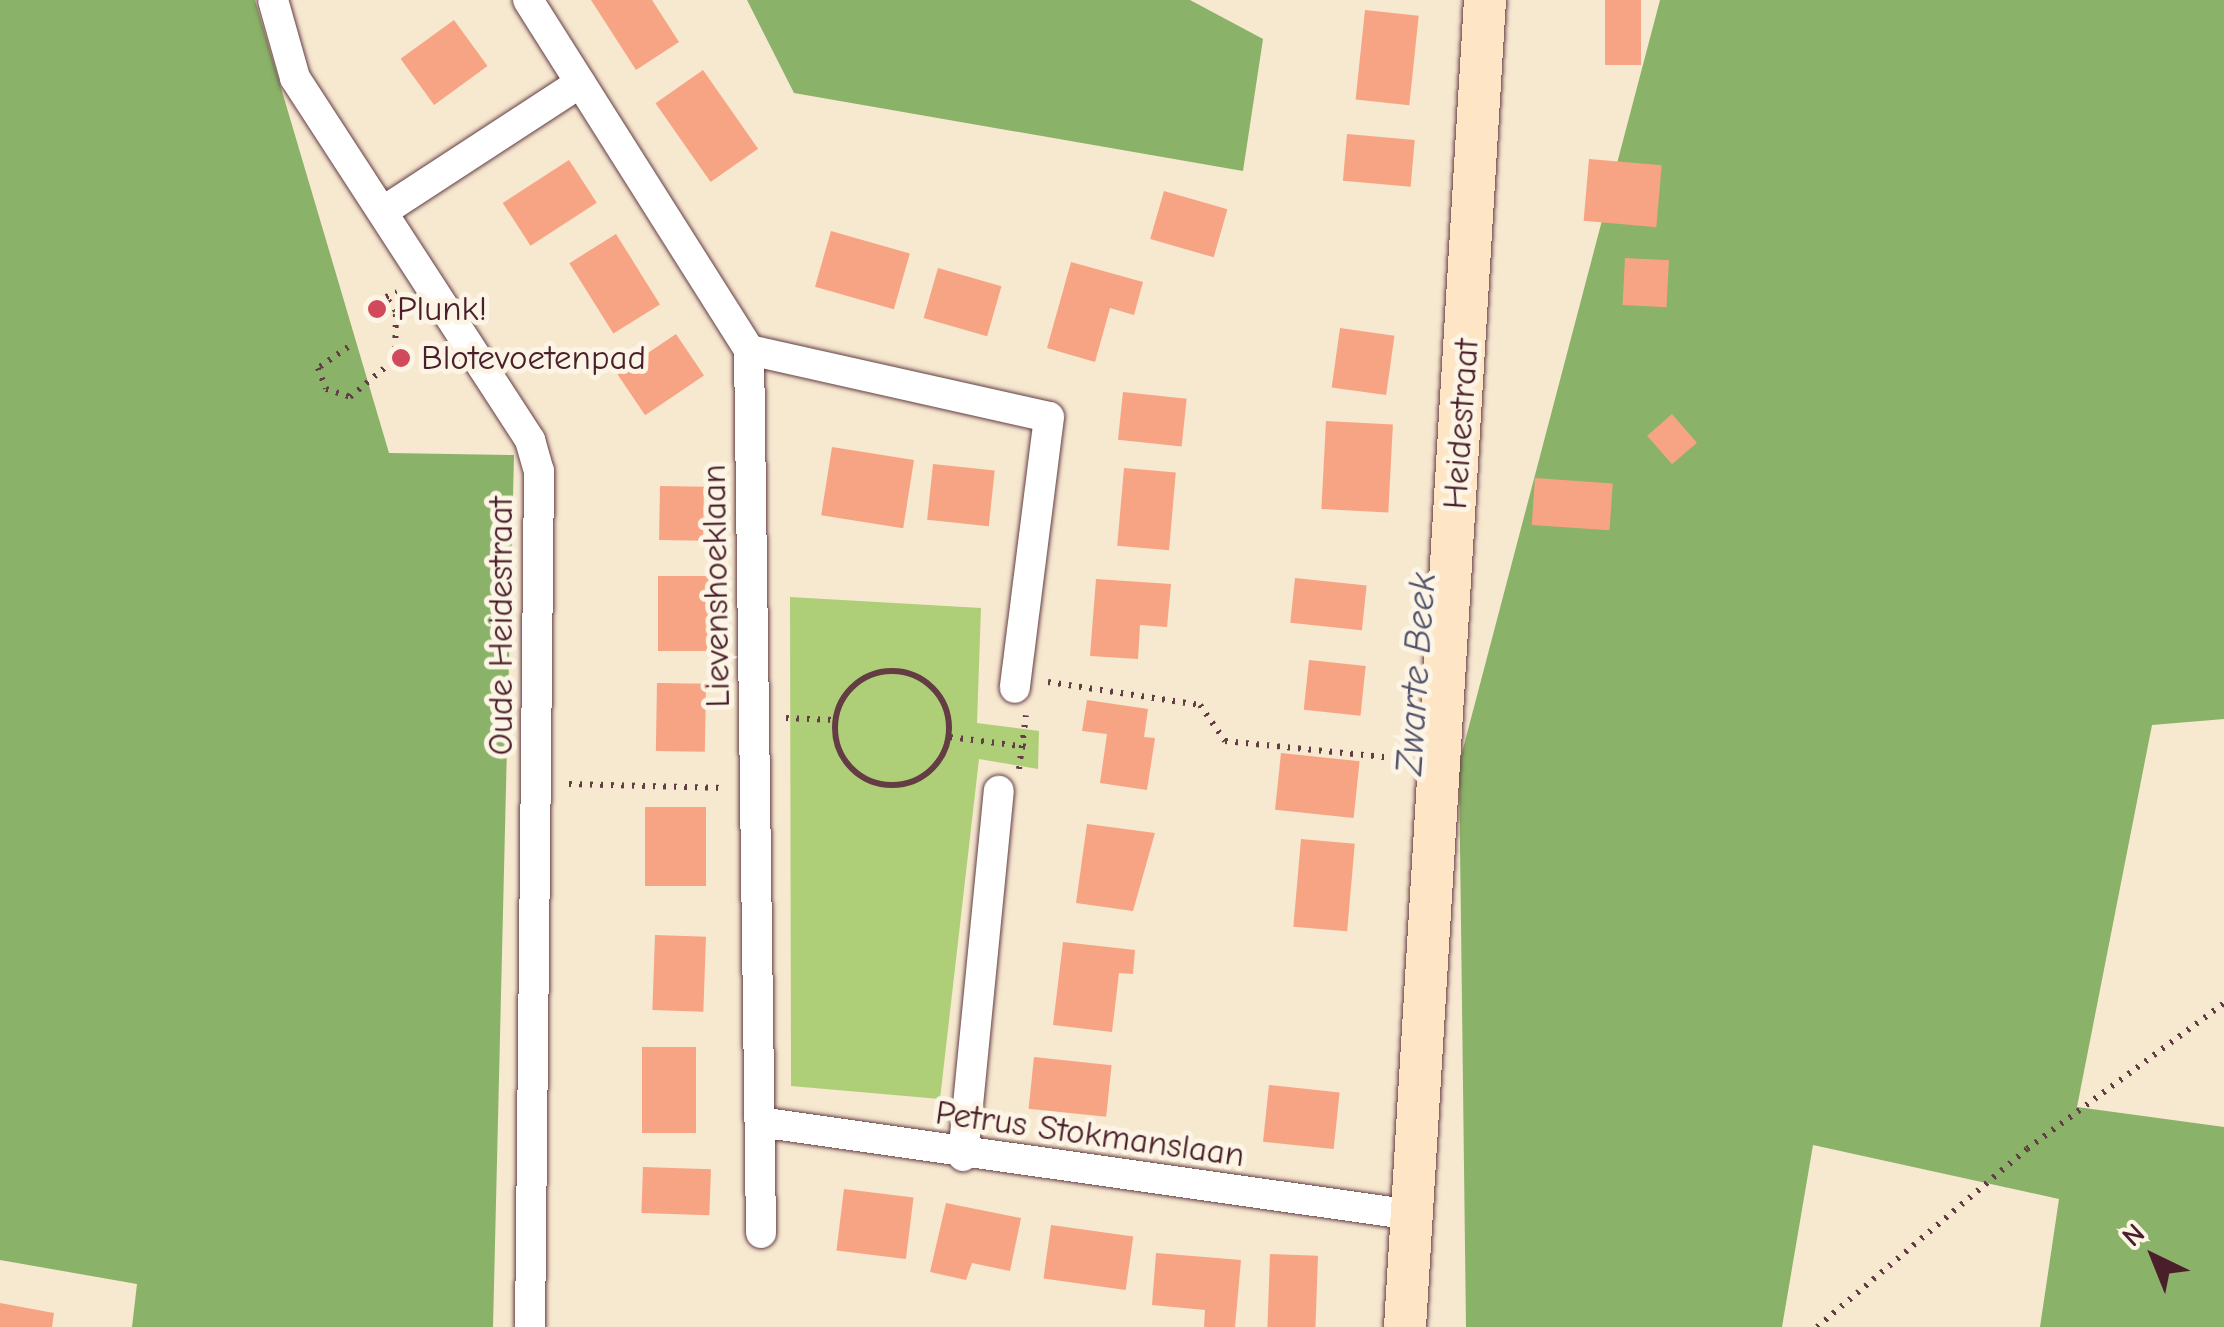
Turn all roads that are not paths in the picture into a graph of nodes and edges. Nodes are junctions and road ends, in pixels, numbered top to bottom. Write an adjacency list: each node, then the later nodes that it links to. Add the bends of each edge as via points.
1 (274, 0): 5 (street, Oude Heidestraat, via 295,78)
2 (528, 0): 4 (street)
3 (1485, 0): 11 (street, Heidestraat)
4 (580, 83): 5 (street); 6 (street)
5 (385, 210): 13 (street, Oude Heidestraat, via 530,440 539,470)
6 (749, 350): 7 (street, via 1049,418); 9 (street, Lievenshoeklaan)
7 (1015, 688)
8 (999, 790): 10 (street)
9 (766, 1122): 10 (street, Petrus Stokmanslaan); 12 (street, Lievenshoeklaan)
10 (963, 1156): 11 (street, Petrus Stokmanslaan)
11 (1406, 1214): 14 (street, Heidestraat)
12 (761, 1233)
13 (530, 1327)
14 (1405, 1327)

